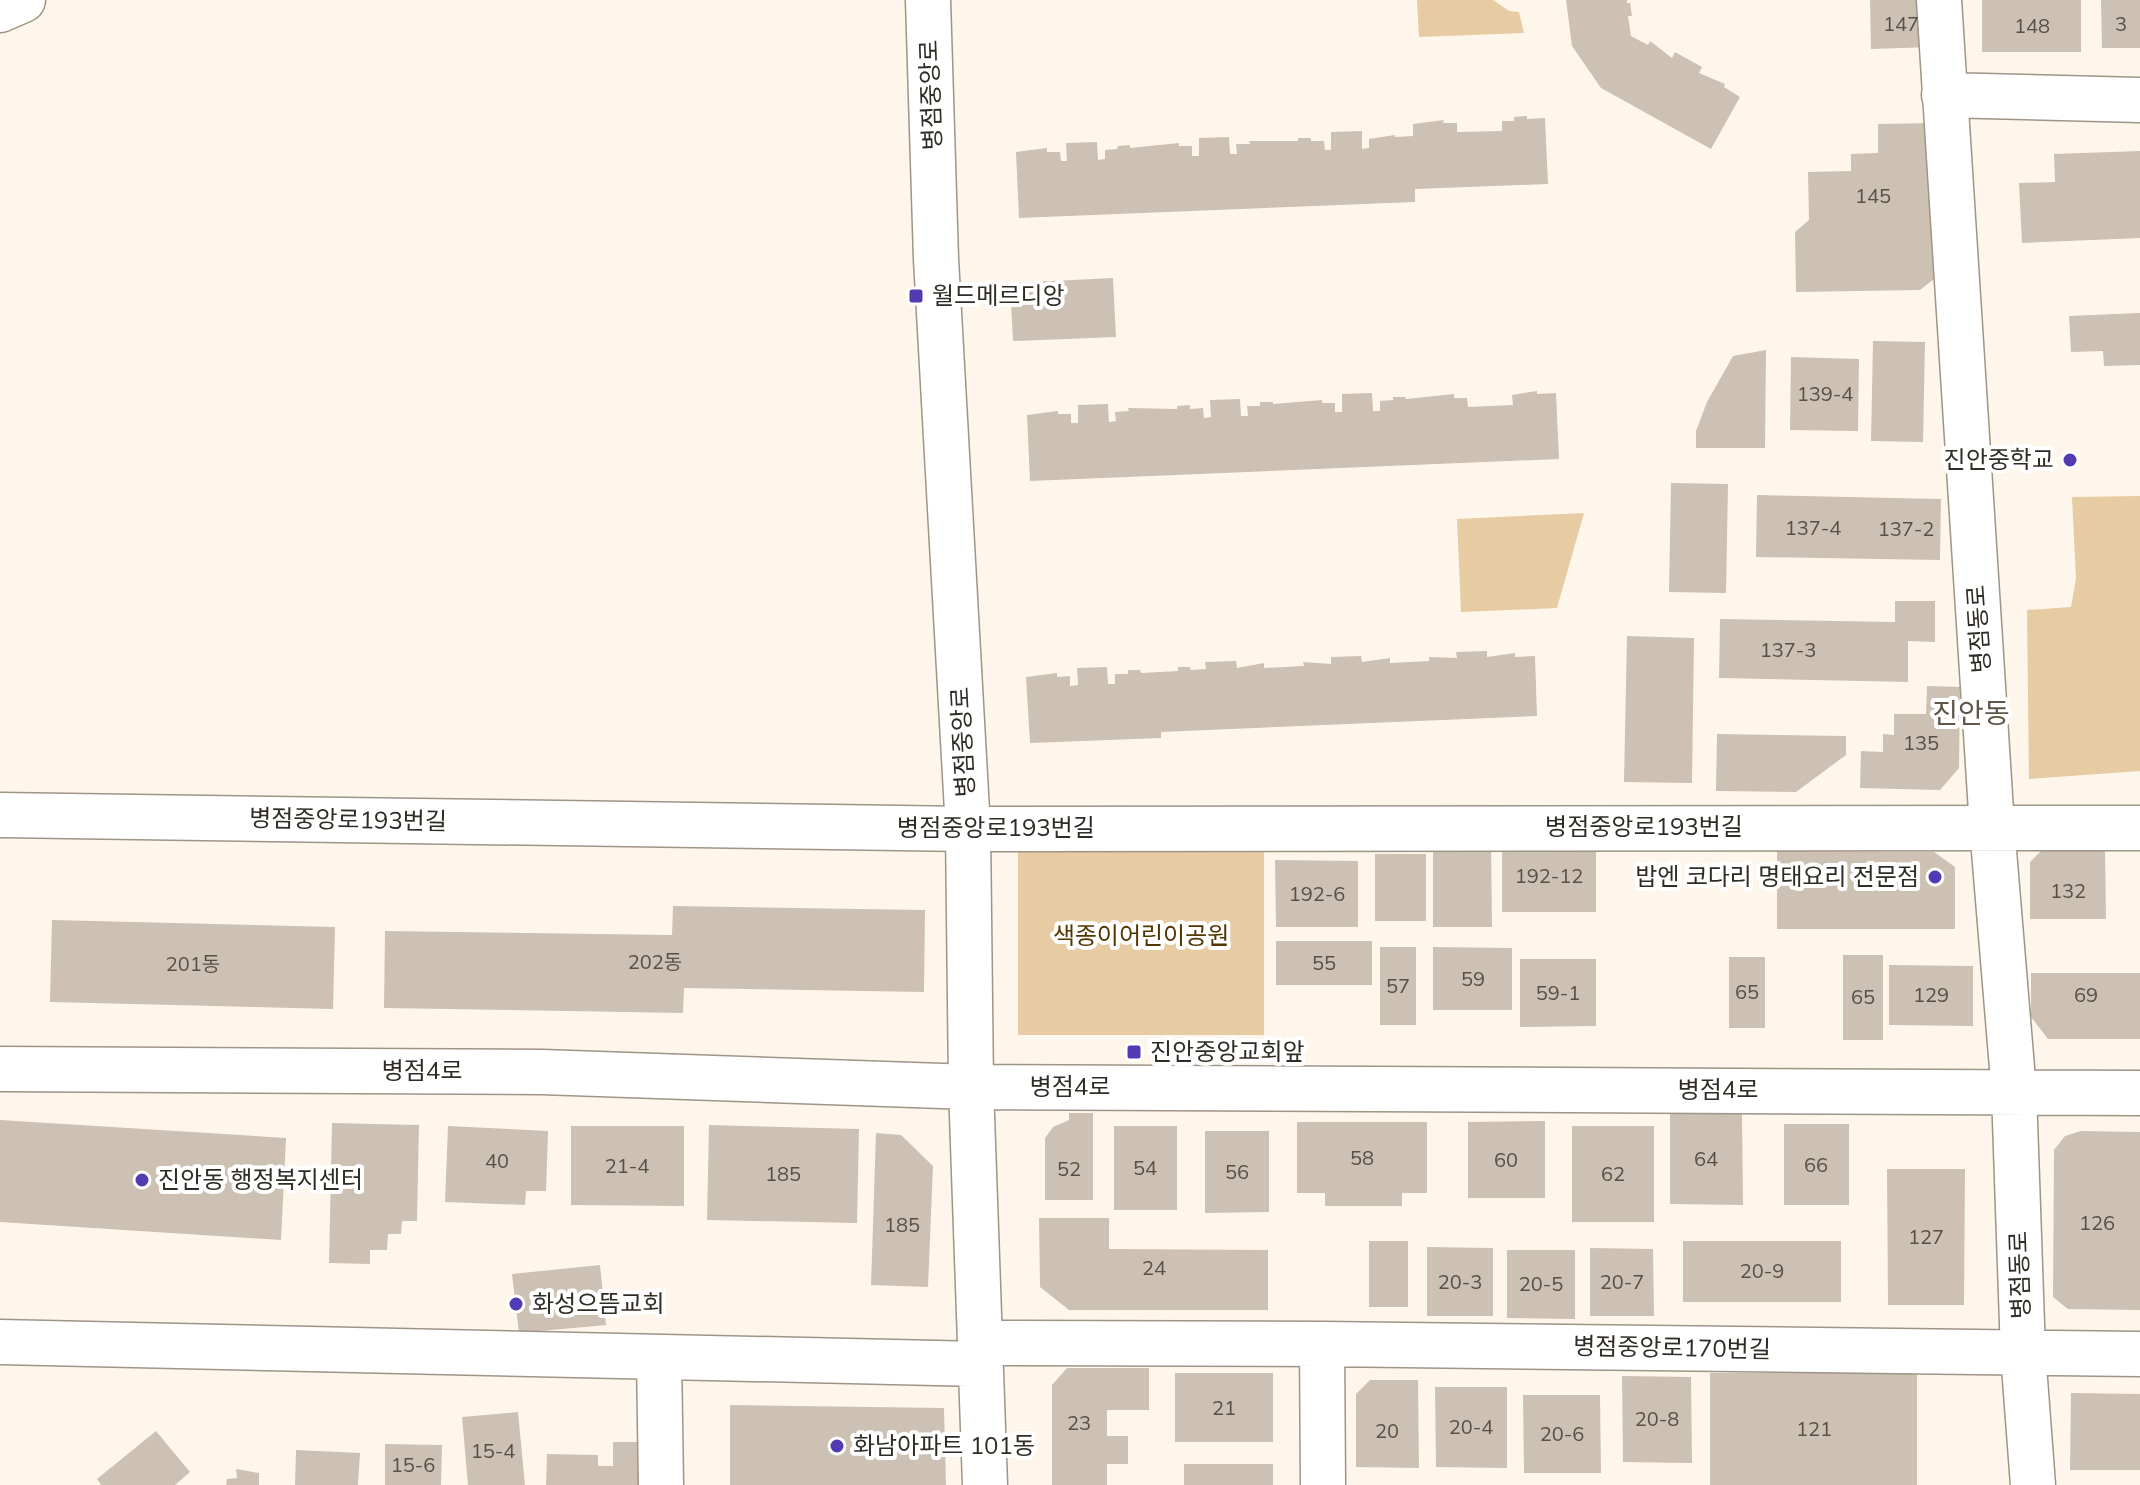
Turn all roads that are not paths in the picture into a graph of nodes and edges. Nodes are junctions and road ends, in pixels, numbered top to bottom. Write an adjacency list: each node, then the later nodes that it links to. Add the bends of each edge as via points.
1 (23, 0): 4 (street)
2 (928, 0): 10 (street, 병점중앙로, via 936,259)
3 (1939, 0): 5 (street, 병점동로)
4 (0, 10)
5 (1944, 95): 6 (street); 8 (street, 병점동로)
6 (2140, 100)
7 (0, 815): 10 (street, 병점중앙로193번길)
8 (1992, 827): 9 (street, 병점중앙로193번길); 10 (street, 병점중앙로193번길); 13 (street, 병점동로)
9 (2140, 828)
10 (968, 829): 12 (street, 병점중앙로)
11 (0, 1069): 12 (street, 병점4로, via 542,1072)
12 (971, 1087): 13 (street, 병점4로); 17 (street, 병점중앙로)
13 (2014, 1092): 14 (street, 병점4로); 18 (street, 병점동로)
14 (2140, 1093)
15 (0, 1342): 20 (street, 병점중앙로170번길)
16 (1322, 1344): 17 (street, 병점중앙로170번길); 18 (street, 병점중앙로170번길); 23 (street)
17 (980, 1353): 20 (street, 병점중앙로170번길); 22 (street, 병점중앙로)
18 (2023, 1353): 19 (street, 병점동로); 24 (street, 병점동로)
19 (2140, 1354)
20 (659, 1357): 21 (street)
21 (661, 1485)
22 (985, 1485)
23 (1323, 1485)
24 (2033, 1485)

